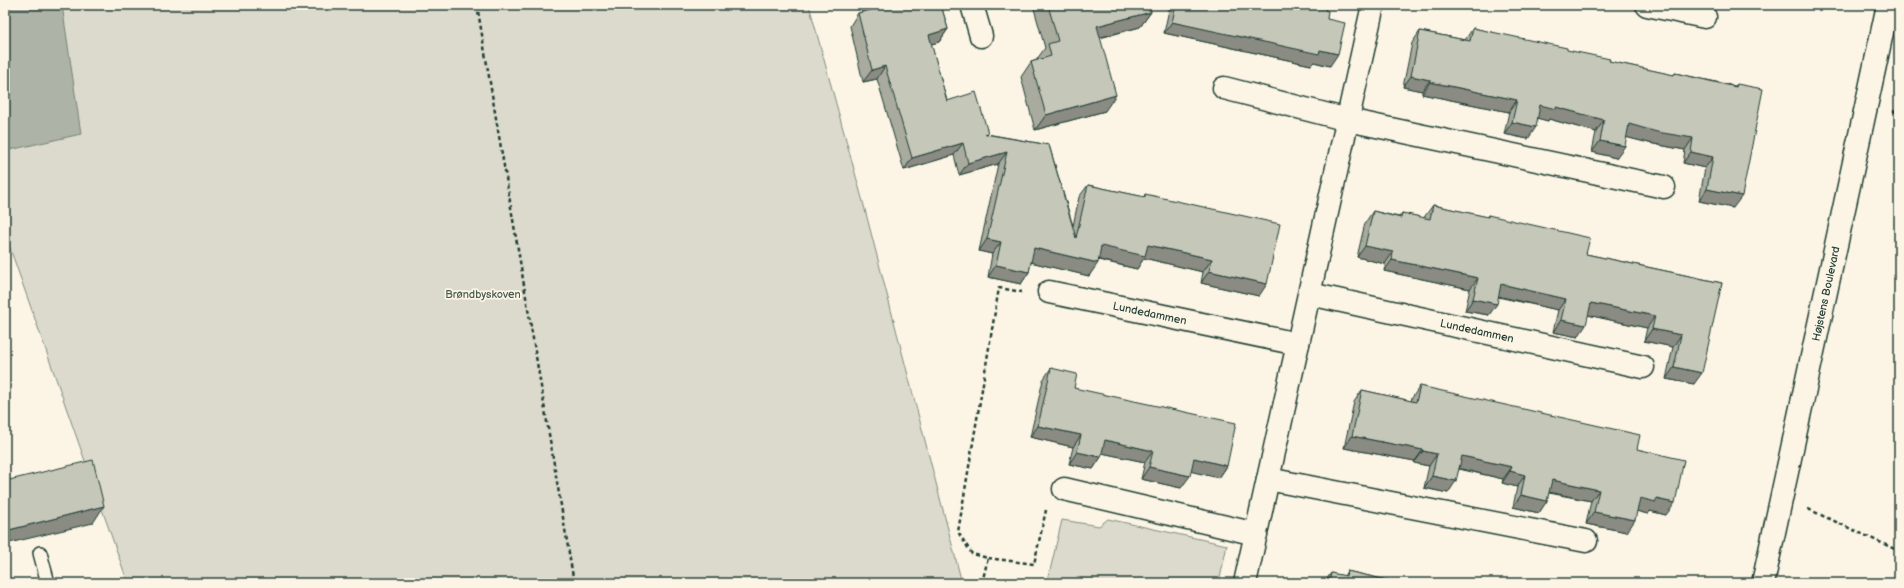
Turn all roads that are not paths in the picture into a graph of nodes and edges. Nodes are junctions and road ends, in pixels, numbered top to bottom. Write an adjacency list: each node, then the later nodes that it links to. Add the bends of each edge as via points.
1 (972, 5): 6 (street)
2 (1373, 5): 8 (street)
3 (1647, 5): 5 (street)
4 (1888, 5): 21 (street, Højstens Boulevard)
5 (1705, 17)
6 (980, 36)
7 (1224, 88): 8 (street)
8 (1348, 120): 9 (street); 11 (street)
9 (1664, 188)
10 (1049, 292): 12 (street, Lundedammen)
11 (1310, 294): 12 (street); 13 (street, Lundedammen)
12 (1298, 344): 14 (street)
13 (1643, 367)
14 (1268, 479): 16 (street); 17 (street)
15 (1064, 490): 16 (street)
16 (1256, 534): 20 (street)
17 (1586, 541)
18 (40, 553): 19 (lane)
19 (48, 583)
20 (1245, 583)
21 (1763, 583)

